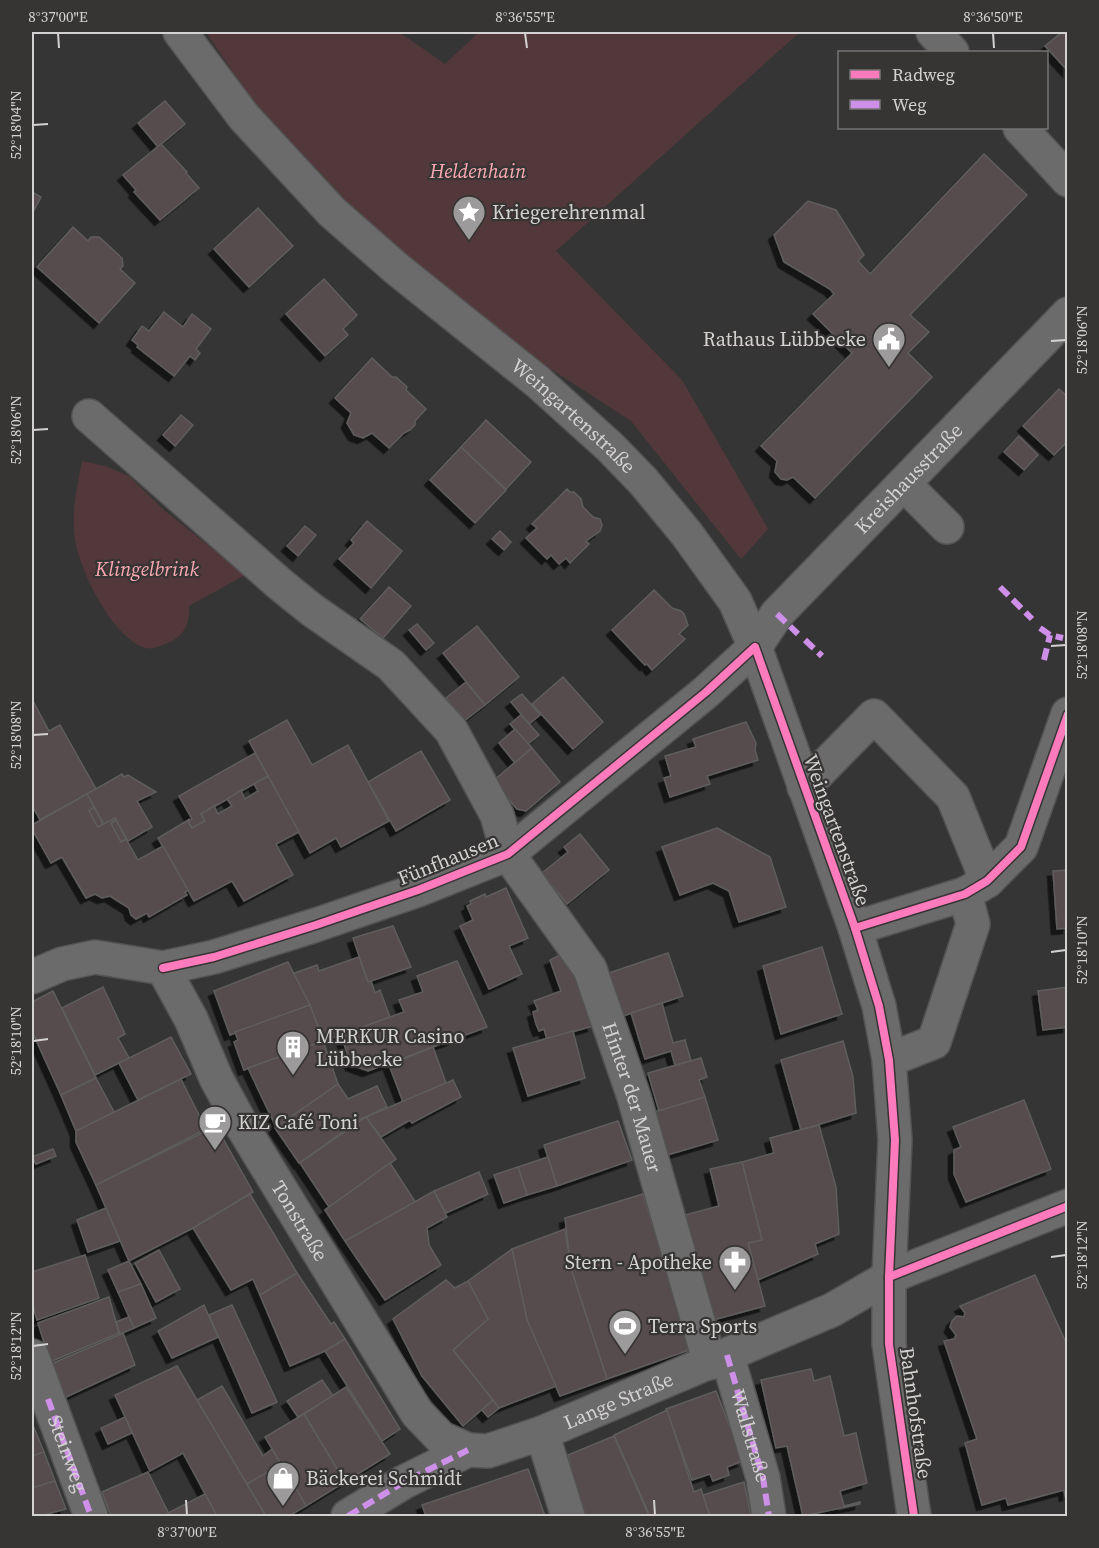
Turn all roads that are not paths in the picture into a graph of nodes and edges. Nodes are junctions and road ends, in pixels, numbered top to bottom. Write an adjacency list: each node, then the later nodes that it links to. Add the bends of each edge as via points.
1 (180, 32): 10 (street, Weingartenstraße, via 244,117 332,212 538,382 643,481 735,602)
2 (933, 32): 3 (street)
3 (951, 51)
4 (1021, 129): 5 (street)
5 (1068, 180)
6 (1068, 314): 8 (street, Kreishausstraße)
7 (89, 416): 13 (street, via 296,597 391,665 451,730 498,815)
8 (904, 484): 9 (street); 10 (street, Kreishausstraße, via 777,614)
9 (947, 527)
10 (755, 647): 12 (street, Weingartenstraße); 13 (street, Fünfhausen, via 706,692)
11 (1068, 714): 14 (street, via 1022,847)
12 (804, 787): 14 (street, via 874,716 953,797); 15 (street, Weingartenstraße)
13 (508, 854): 16 (street, Fünfhausen, via 316,925 214,957); 22 (street, Hinter der Mauer, via 590,969)
14 (976, 888): 15 (street); 18 (street, via 973,924 934,1042)
15 (855, 928): 18 (street, Weingartenstraße, via 879,1006)
16 (163, 968): 17 (street, via 95,957); 25 (street, Tonstraße, via 242,1126 417,1413 441,1438)
17 (34, 972)
18 (889, 1060): 20 (street, Weingartenstraße, via 895,1140)
19 (1068, 1206): 20 (street, Lange Straße)
20 (889, 1277): 22 (street, Lange Straße, via 832,1310); 30 (street, Bahnhofstraße, via 889,1344)
21 (32, 1356): 23 (street, Steinweg)
22 (719, 1359): 24 (street, Lange Straße); 29 (street, Wallstraße, via 763,1478)
23 (40, 1401): 26 (street, Steinweg)
24 (542, 1433): 25 (street, Lange Straße, via 488,1451); 28 (street)
25 (468, 1450): 27 (street, Lange Straße)
26 (91, 1516)
27 (348, 1516)
28 (568, 1516)
29 (769, 1516)
30 (914, 1516)

